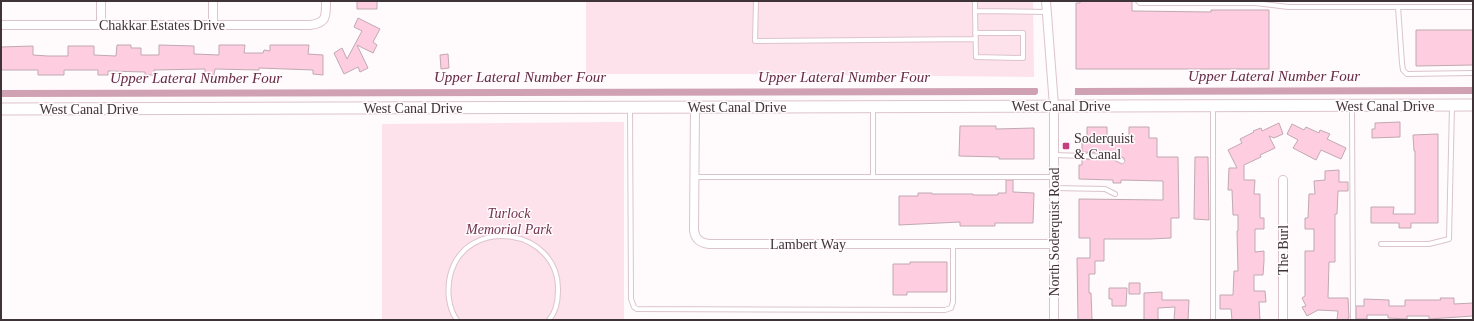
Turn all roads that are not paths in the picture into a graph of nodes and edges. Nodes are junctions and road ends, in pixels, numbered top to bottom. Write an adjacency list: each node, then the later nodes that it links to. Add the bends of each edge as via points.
1 (101, 1): 18 (street)
2 (213, 1): 19 (street)
3 (326, 1): 19 (street, Chakkar Estates Drive, via 325,16 323,21 317,24)
4 (756, 1): 21 (lane, via 755,41)
5 (975, 1): 15 (lane)
6 (1046, 1): 16 (street, North Soderquist Road)
7 (1138, 1): 10 (lane)
8 (1390, 1): 11 (lane)
9 (1454, 1): 13 (lane)
10 (1268, 3): 11 (lane, via 1288,8)
11 (1390, 7): 12 (lane)
12 (1398, 7): 13 (lane); 22 (lane, via 1402,63 1407,74)
13 (1454, 7): 14 (lane)
14 (1473, 7)
15 (975, 11): 16 (lane); 20 (lane)
16 (1047, 12): 25 (street, North Soderquist Road)
17 (1, 25): 18 (street, Chakkar Estates Drive)
18 (101, 26): 19 (street, Chakkar Estates Drive)
19 (213, 26)
20 (975, 33): 21 (lane); 21 (lane, via 1023,33 1023,58 976,57)
21 (976, 39)
22 (1473, 73)
23 (1452, 105): 24 (street, West Canal Drive); 27 (street, West Canal Drive); 42 (lane, via 1449,239 1429,244)
24 (1473, 105)
25 (1054, 106): 26 (street, West Canal Drive); 30 (street, West Canal Drive); 32 (street, North Soderquist Road)
26 (1213, 106): 27 (street, West Canal Drive); 46 (lane)
27 (1352, 106): 48 (lane)
28 (630, 107): 29 (street, West Canal Drive); 31 (street, West Canal Drive); 40 (lane, via 631,298 634,307 638,309 945,310 951,308 953,302)
29 (695, 107): 30 (street, West Canal Drive); 34 (street, Lambert Way)
30 (873, 107): 35 (lane)
31 (1, 109)
32 (1054, 156): 33 (lane, via 1115,157); 36 (street, North Soderquist Road)
33 (1122, 161)
34 (695, 177): 35 (lane); 40 (street, Lambert Way, via 695,233 698,240 706,244)
35 (873, 177): 36 (lane)
36 (1054, 177): 38 (street, North Soderquist Road)
37 (1283, 180): 47 (street, The Burl)
38 (1054, 188): 39 (lane, via 1105,189); 41 (street, North Soderquist Road)
39 (1115, 194)
40 (953, 244): 41 (street, Lambert Way)
41 (1053, 244): 45 (street, North Soderquist Road)
42 (1381, 244)
43 (457, 320): 44 (lane, via 449,302 448,286 452,270 460,256 472,245 486,238 502,235 519,237 534,244 546,255 554,268 558,300)
44 (550, 320)
45 (1054, 320)
46 (1213, 320)
47 (1282, 320)
48 (1352, 320)

